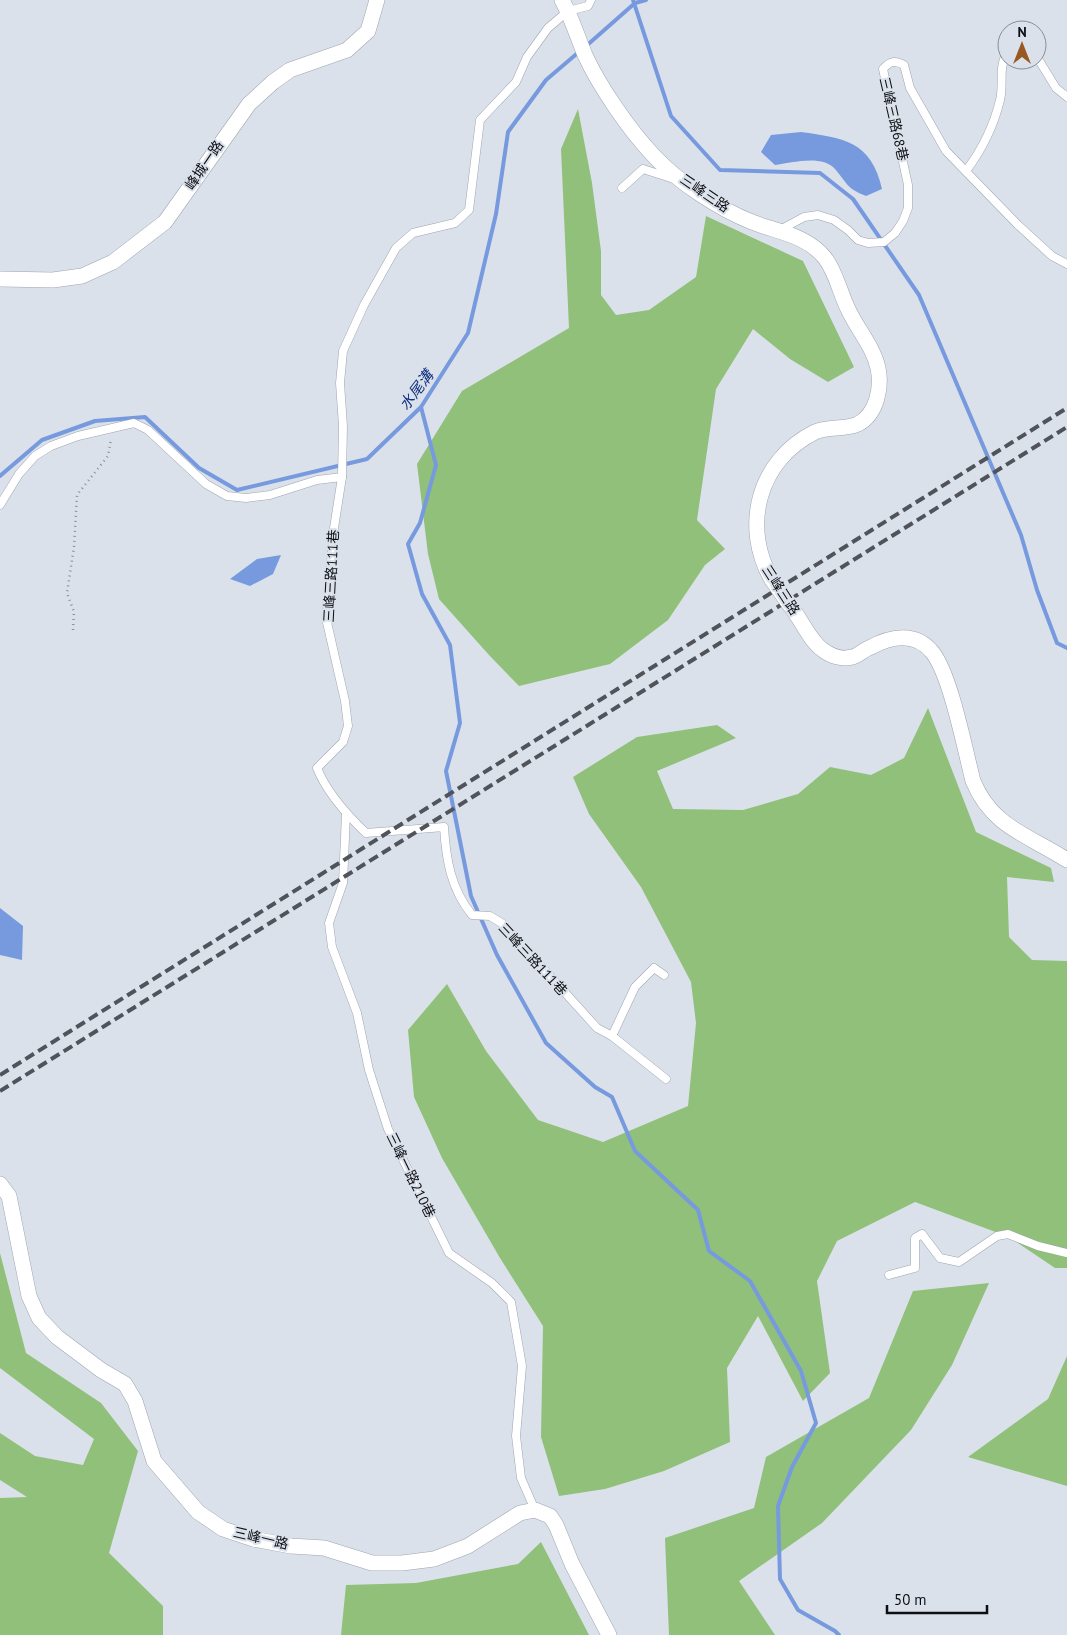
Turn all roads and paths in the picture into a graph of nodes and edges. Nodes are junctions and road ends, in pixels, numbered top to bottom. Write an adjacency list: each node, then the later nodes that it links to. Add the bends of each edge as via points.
1 (377, 0): 12 (street, 峰城一路, via 368,31 347,50 290,70 249,104 165,222 113,262 82,276 53,280)
2 (591, 0): 3 (lane, 三峰三路111巷, via 588,6)
3 (565, 6): 8 (street, 三峰三路, via 586,56 613,102 654,156); 14 (lane, 三峰三路111巷, via 527,57 516,82 480,120 469,210 455,223 413,233 396,248 364,305 343,351 340,383)
4 (1002, 70): 7 (lane, via 1001,99 978,155)
5 (1045, 70): 6 (lane, via 1056,88)
6 (1067, 97)
7 (966, 171): 10 (lane, 三峰三路68巷, via 946,151 910,88 904,65 897,61 888,63 883,70 884,80 908,185 908,208 903,221 884,242 858,240 834,220 818,215 804,217); 11 (lane, 三峰三路68巷, via 1045,250)
8 (687, 183): 9 (lane, via 644,169); 10 (street, 三峰三路, via 726,209 752,222)
9 (622, 188)
10 (780, 230): 18 (street, 三峰三路, bridge, via 805,241 826,259 848,310 873,352 880,381 879,394 858,424 818,430 803,438 785,455 770,476 758,506 758,550 772,580 821,649 836,657 852,657 900,636 926,644 944,676 979,796 999,820)
11 (1067, 264)
12 (0, 279)
13 (114, 428): 14 (lane, via 134,423 148,430 206,484 227,496 270,495 317,480); 15 (lane, via 78,436 35,456 19,474); 16 (path, via 108,456 77,495 67,593 74,612)
14 (342, 476): 17 (lane, 三峰三路111巷, via 331,547 326,618 348,726 343,742 317,768)
15 (0, 505)
16 (73, 630)
17 (346, 814): 20 (lane, 三峰三路111巷, via 366,833 444,827 450,875 472,915 490,916 503,924 597,1028); 25 (lane, 三峰一路210巷, via 343,883 329,924 332,947 357,1013 369,1070 388,1129 449,1253 492,1283 511,1302 522,1366 516,1436 521,1478)
18 (1067, 860)
19 (664, 975): 20 (lane, via 654,968 635,987)
20 (612, 1036): 21 (lane, 三峰三路111巷)
21 (666, 1079)
22 (0, 1184): 25 (street, 三峰一路, via 9,1196 29,1296 39,1318 57,1337 100,1370 125,1384 135,1401 154,1462 198,1512 224,1529 253,1539 324,1548 372,1563 402,1563 434,1559 468,1546 520,1513)
23 (1067, 1253): 24 (lane, via 1008,1234 997,1236 959,1262 940,1258 922,1234 915,1238 915,1268)
24 (888, 1274)
25 (535, 1510): 26 (street, via 550,1516 556,1526)
26 (609, 1635)

